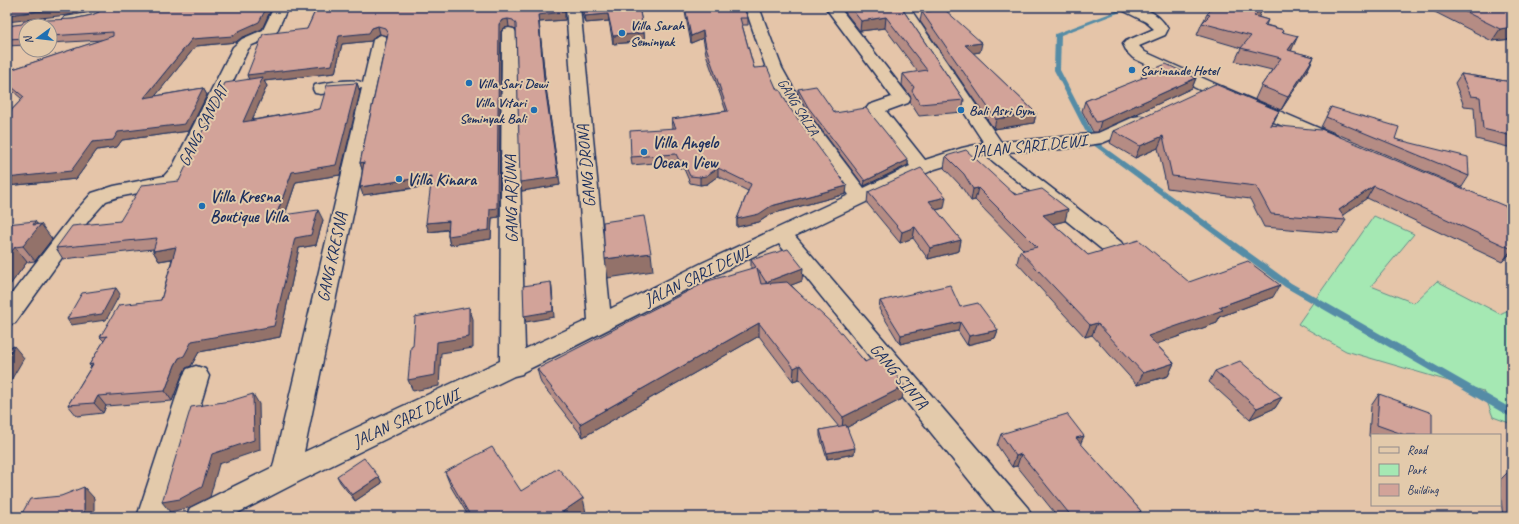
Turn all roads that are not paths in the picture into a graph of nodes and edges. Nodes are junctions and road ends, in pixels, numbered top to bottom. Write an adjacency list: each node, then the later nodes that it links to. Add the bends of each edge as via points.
1 (103, 7): 8 (street, via 92,17)
2 (281, 7): 22 (street, GANG SANDAT, via 269,33 241,47 188,157 171,181 100,197 82,216)
3 (573, 7): 23 (street, GANG DRONA)
4 (752, 7): 19 (street, GANG SALIA, via 774,68 799,114)
5 (832, 7): 18 (street, via 902,99 875,109)
6 (902, 7): 17 (street)
7 (1127, 7): 12 (street, via 1153,20 1161,29 1160,32 1131,44 1139,55)
8 (58, 22)
9 (509, 32): 24 (street, GANG ARJUNA)
10 (381, 40): 11 (street, GANG KRESNA)
11 (370, 84): 13 (street); 26 (street, GANG KRESNA)
12 (1210, 88): 14 (street); 16 (street)
13 (321, 89)
14 (1189, 98)
15 (1154, 114): 17 (street, JALAN SARI DEWI, via 1113,134 1084,140)
16 (1346, 147)
17 (992, 148): 18 (street, JALAN SARI DEWI, via 969,152); 21 (street)
18 (922, 168): 19 (street, JALAN SARI DEWI)
19 (861, 197): 20 (street, JALAN SARI DEWI)
20 (782, 234): 23 (street, JALAN SARI DEWI); 29 (street, GANG SINTA)
21 (1113, 247)
22 (7, 317)
23 (600, 324): 24 (street, JALAN SARI DEWI)
24 (513, 367): 26 (street, JALAN SARI DEWI)
25 (196, 376): 27 (street)
26 (286, 474): 28 (street, JALAN SARI DEWI)
27 (152, 517)
28 (201, 517)
29 (1017, 517)

